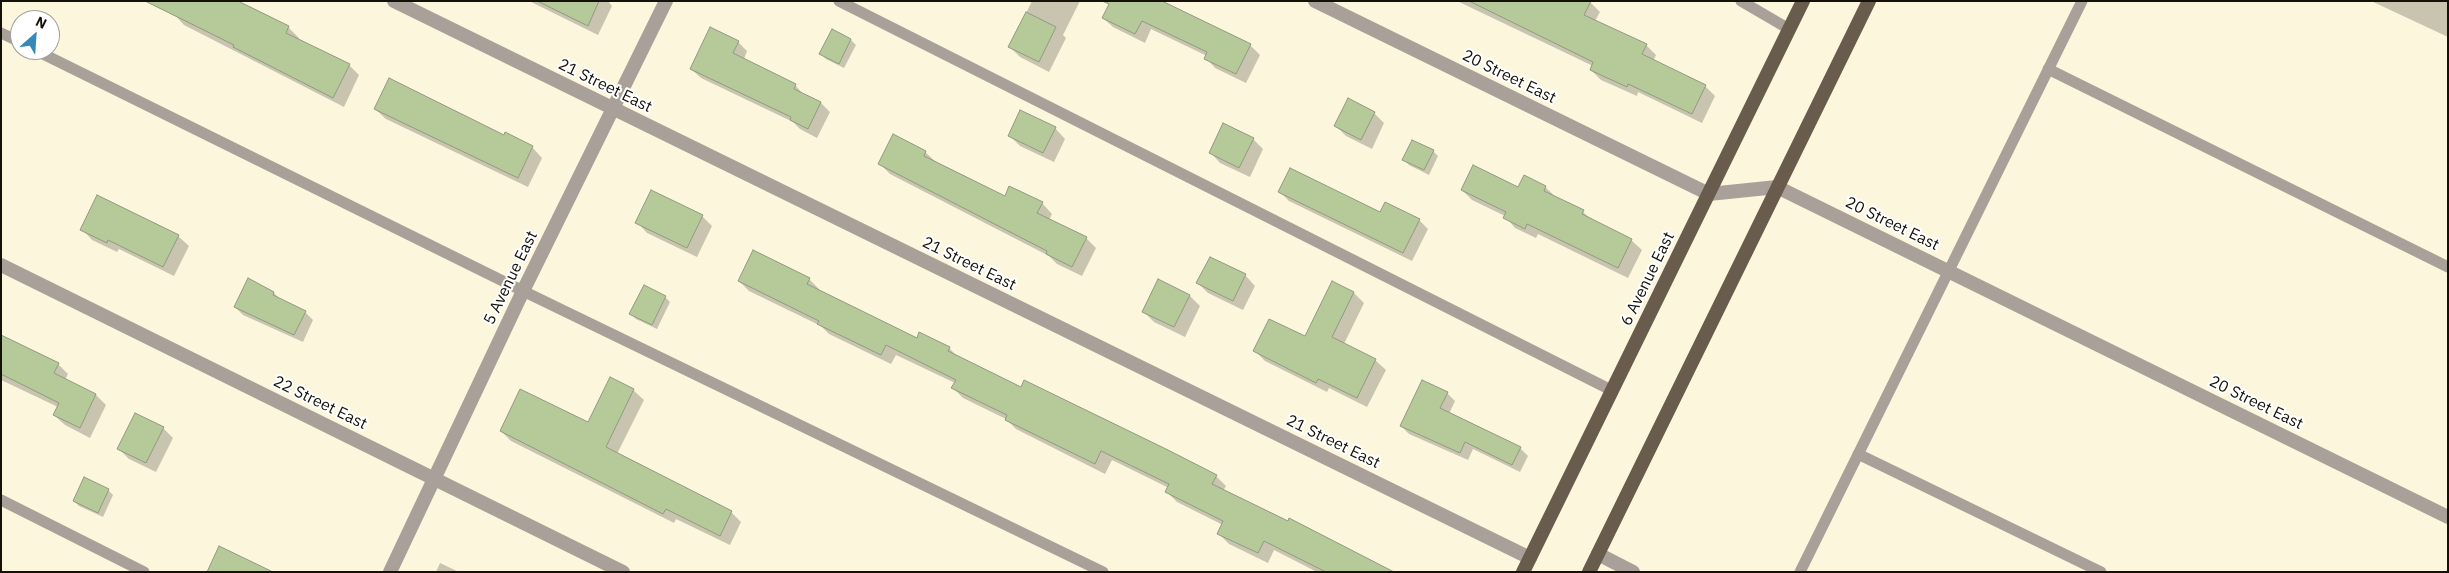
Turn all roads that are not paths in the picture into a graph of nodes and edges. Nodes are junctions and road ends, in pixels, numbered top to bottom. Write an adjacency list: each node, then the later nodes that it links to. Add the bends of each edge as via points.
1 (394, 1): 12 (street, 21 Street East)
2 (666, 1): 12 (street, 5 Avenue East)
3 (839, 1): 19 (lane)
4 (1315, 1): 14 (street, 20 Street East)
5 (1741, 1): 9 (lane)
6 (1803, 1): 9 (main road, 6 Avenue East)
7 (1869, 1): 13 (main road)
8 (2082, 1): 11 (lane)
9 (1789, 29): 14 (main road, 6 Avenue East)
10 (56, 60): 18 (lane)
11 (2048, 69): 16 (lane); 17 (lane)
12 (614, 110): 18 (street, 5 Avenue East); 25 (street, 21 Street East)
13 (1778, 187): 14 (street); 17 (street, 20 Street East); 24 (main road)
14 (1710, 194): 19 (main road, 6 Avenue East)
15 (1, 265): 21 (street, 22 Street East)
16 (2448, 267)
17 (1947, 271): 20 (lane); 23 (street, 20 Street East)
18 (523, 291): 21 (street, 5 Avenue East); 29 (lane)
19 (1613, 391): 25 (main road, 6 Avenue East)
20 (1858, 454): 33 (lane); 34 (lane)
21 (434, 478): 27 (street, 5 Avenue East); 28 (street, 22 Street East)
22 (1, 500): 26 (lane)
23 (2448, 517)
24 (1598, 554): 31 (main road); 32 (street)
25 (1530, 558): 30 (main road, 6 Avenue East)
26 (144, 572)
27 (390, 572)
28 (623, 572)
29 (1103, 572)
30 (1523, 572)
31 (1589, 572)
32 (1633, 572)
33 (1800, 572)
34 (2101, 572)

